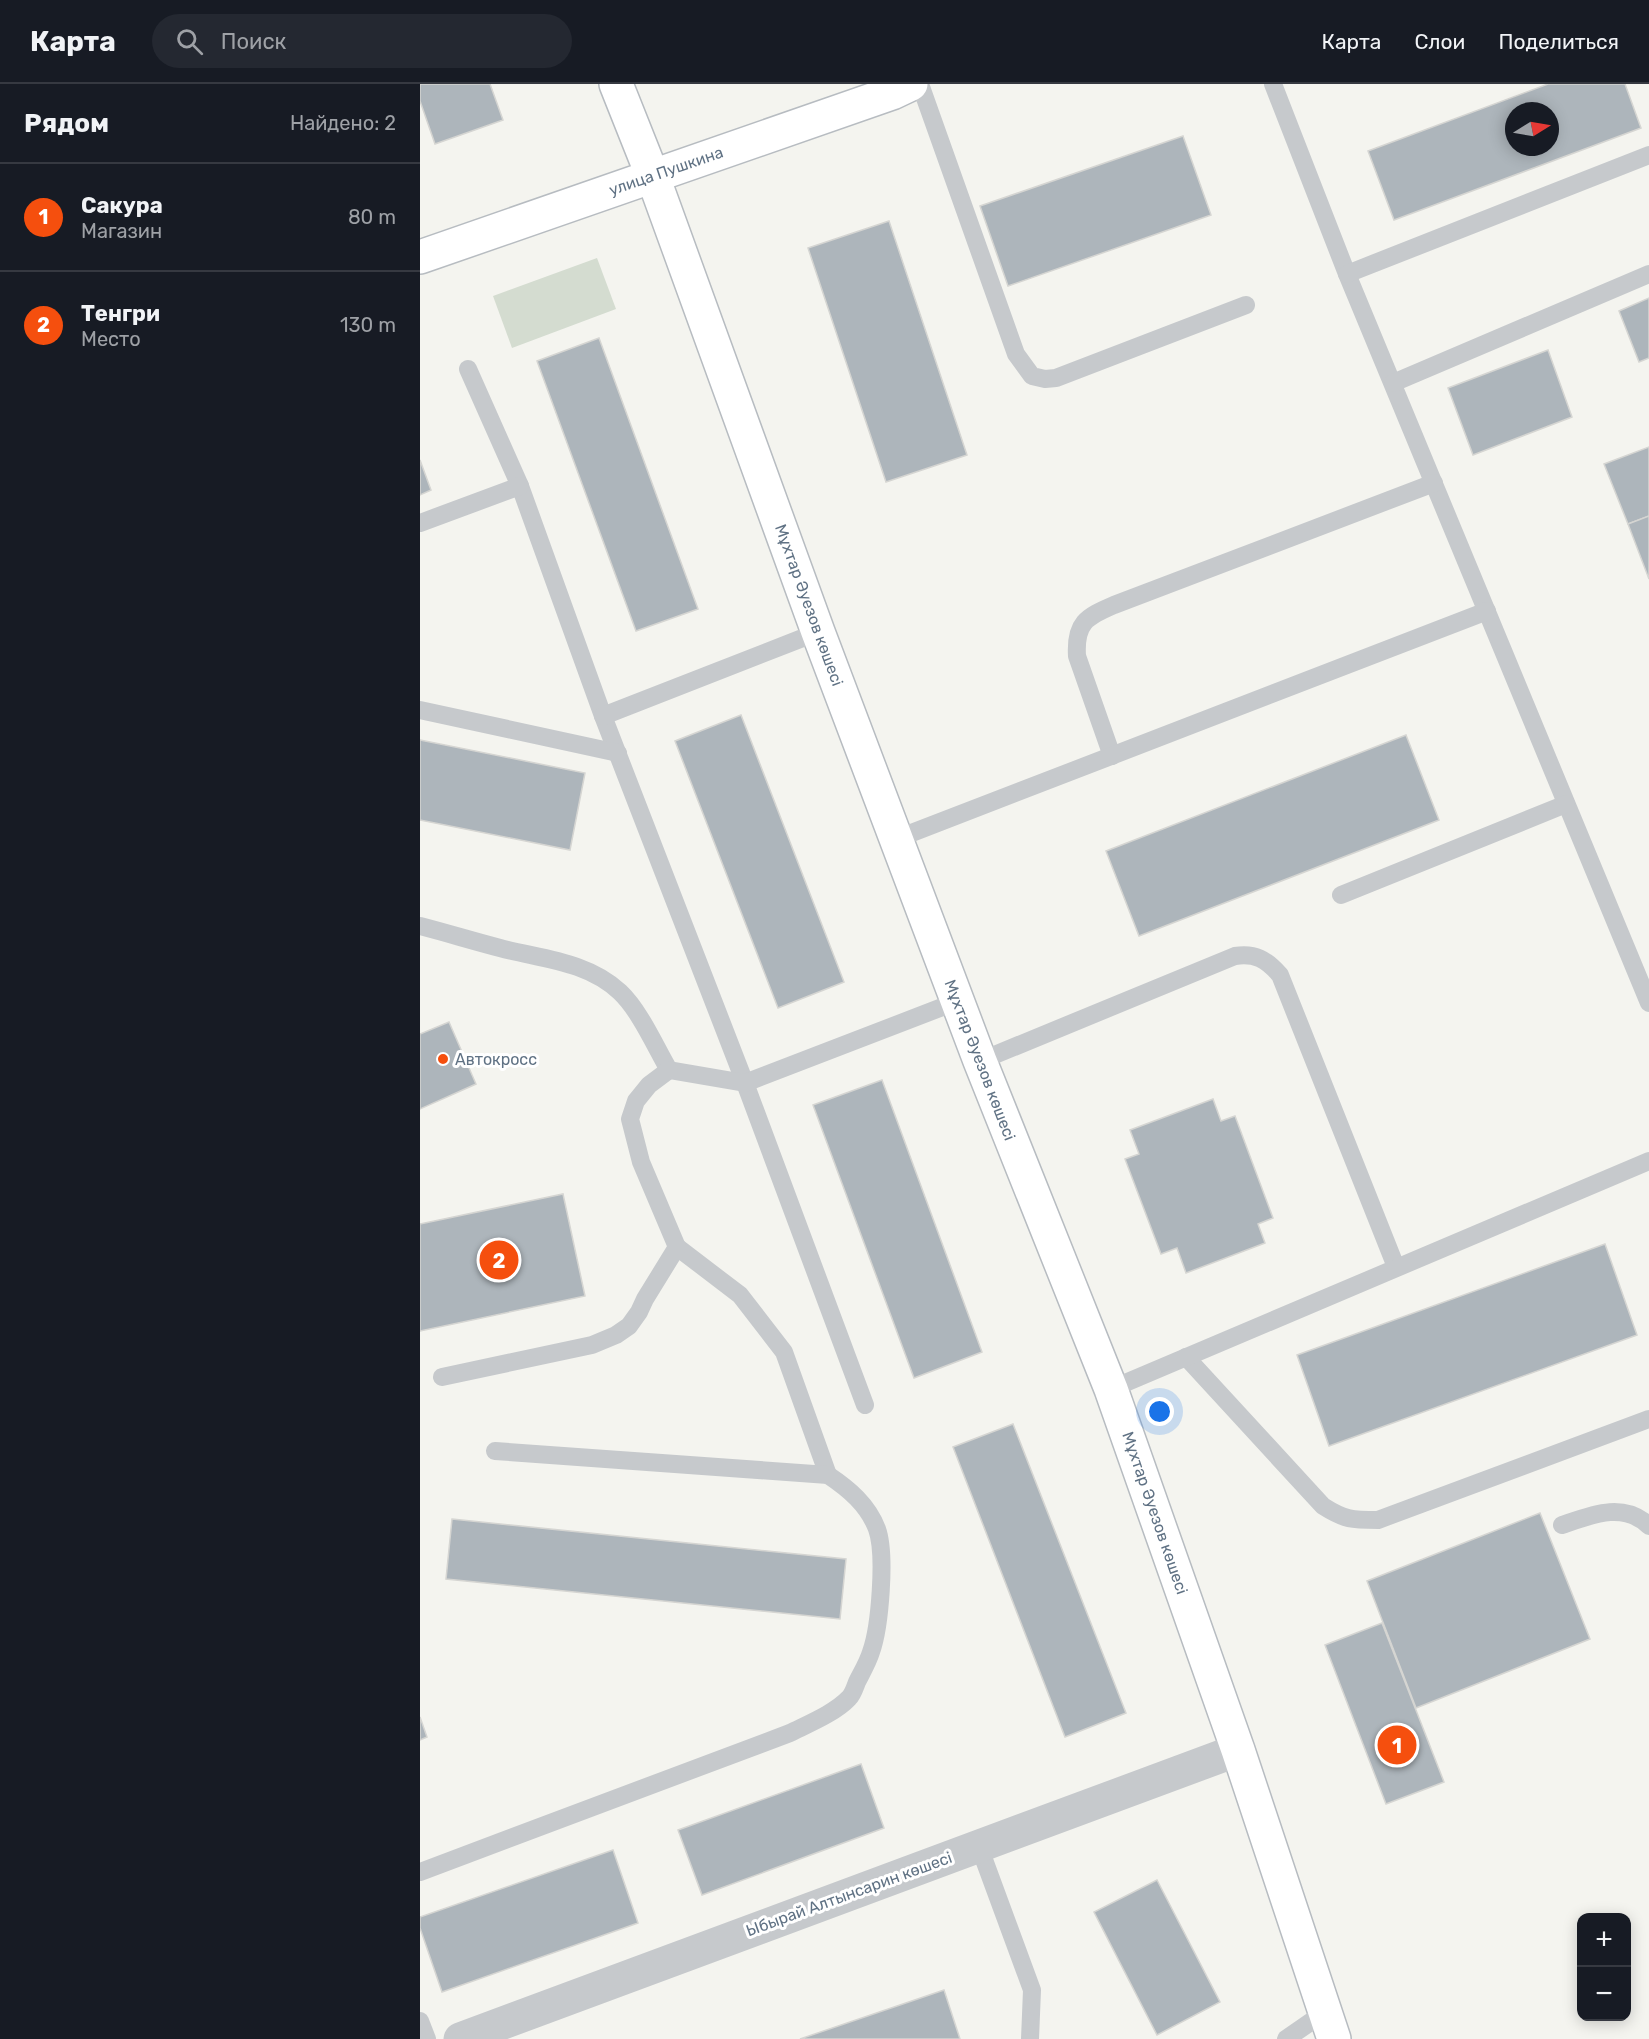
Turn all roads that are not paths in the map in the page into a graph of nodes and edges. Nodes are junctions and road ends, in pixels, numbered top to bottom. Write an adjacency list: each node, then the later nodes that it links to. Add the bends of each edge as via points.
1 (616, 84): 6 (street, Мұхтар Әуезов көшесі)
2 (911, 84): 6 (street, улица Пушкина)
3 (920, 84): 10 (lane, via 1016,354 1032,376 1056,378)
4 (1273, 84): 8 (lane)
5 (1649, 155): 8 (lane)
6 (653, 177): 7 (street, улица Пушкина); 17 (street, Мұхтар Әуезов көшесі)
7 (420, 257)
8 (1347, 274): 12 (lane)
9 (1649, 274): 12 (lane)
10 (1246, 305)
11 (468, 369): 14 (lane)
12 (1393, 382): 13 (lane)
13 (1434, 483): 16 (lane); 21 (lane, via 1114,605 1081,625 1076,640 1077,656)
14 (520, 486): 15 (lane); 19 (lane)
15 (420, 523)
16 (1487, 611): 21 (lane); 22 (lane)
17 (818, 632): 19 (lane); 23 (street, Мұхтар Әуезов көшесі)
18 (420, 710): 20 (lane)
19 (603, 716): 20 (lane)
20 (618, 753): 30 (lane)
21 (1112, 756): 23 (lane)
22 (1566, 804): 24 (lane); 27 (lane)
23 (896, 839): 26 (street, Мұхтар Әуезов көшесі)
24 (1341, 895)
25 (420, 926): 29 (lane, via 565,963 602,978 621,993)
26 (958, 1001): 28 (street, Мұхтар Әуезов көшесі); 30 (lane)
27 (1649, 1003)
28 (980, 1061): 33 (lane, via 1235,956 1262,958 1280,975); 36 (street, Мұхтар Әуезов көшесі)
29 (669, 1070): 30 (lane); 32 (lane, via 636,1101 630,1119 641,1162)
30 (745, 1083): 37 (lane)
31 (1649, 1161): 33 (lane)
32 (677, 1247): 35 (lane, via 639,1312 616,1335 592,1345); 40 (lane, via 740,1295 784,1352)
33 (1396, 1267): 34 (lane)
34 (1186, 1357): 36 (lane); 38 (lane, via 1323,1506 1341,1517 1359,1520 1378,1520)
35 (442, 1377)
36 (1111, 1389): 43 (street, Мұхтар Әуезов көшесі)
37 (865, 1405)
38 (1649, 1419)
39 (495, 1450): 40 (lane)
40 (828, 1475): 45 (lane, via 868,1510 878,1531 881,1552 879,1608 872,1651 850,1698 790,1733)
41 (1562, 1525): 42 (lane, via 1597,1513 1615,1512 1631,1514)
42 (1649, 1526)
43 (1238, 1750): 44 (street, Ыбырай Алтынсарин көшесі); 47 (street, Мұхтар Әуезов көшесі)
44 (979, 1846): 49 (street, Ыбырай Алтынсарин көшесі); 50 (lane, via 1032,1990)
45 (420, 1872)
46 (420, 2021): 48 (lane)
47 (1330, 2025): 51 (lane)
48 (427, 2039)
49 (460, 2039)
50 (1030, 2039)
51 (1286, 2039)

